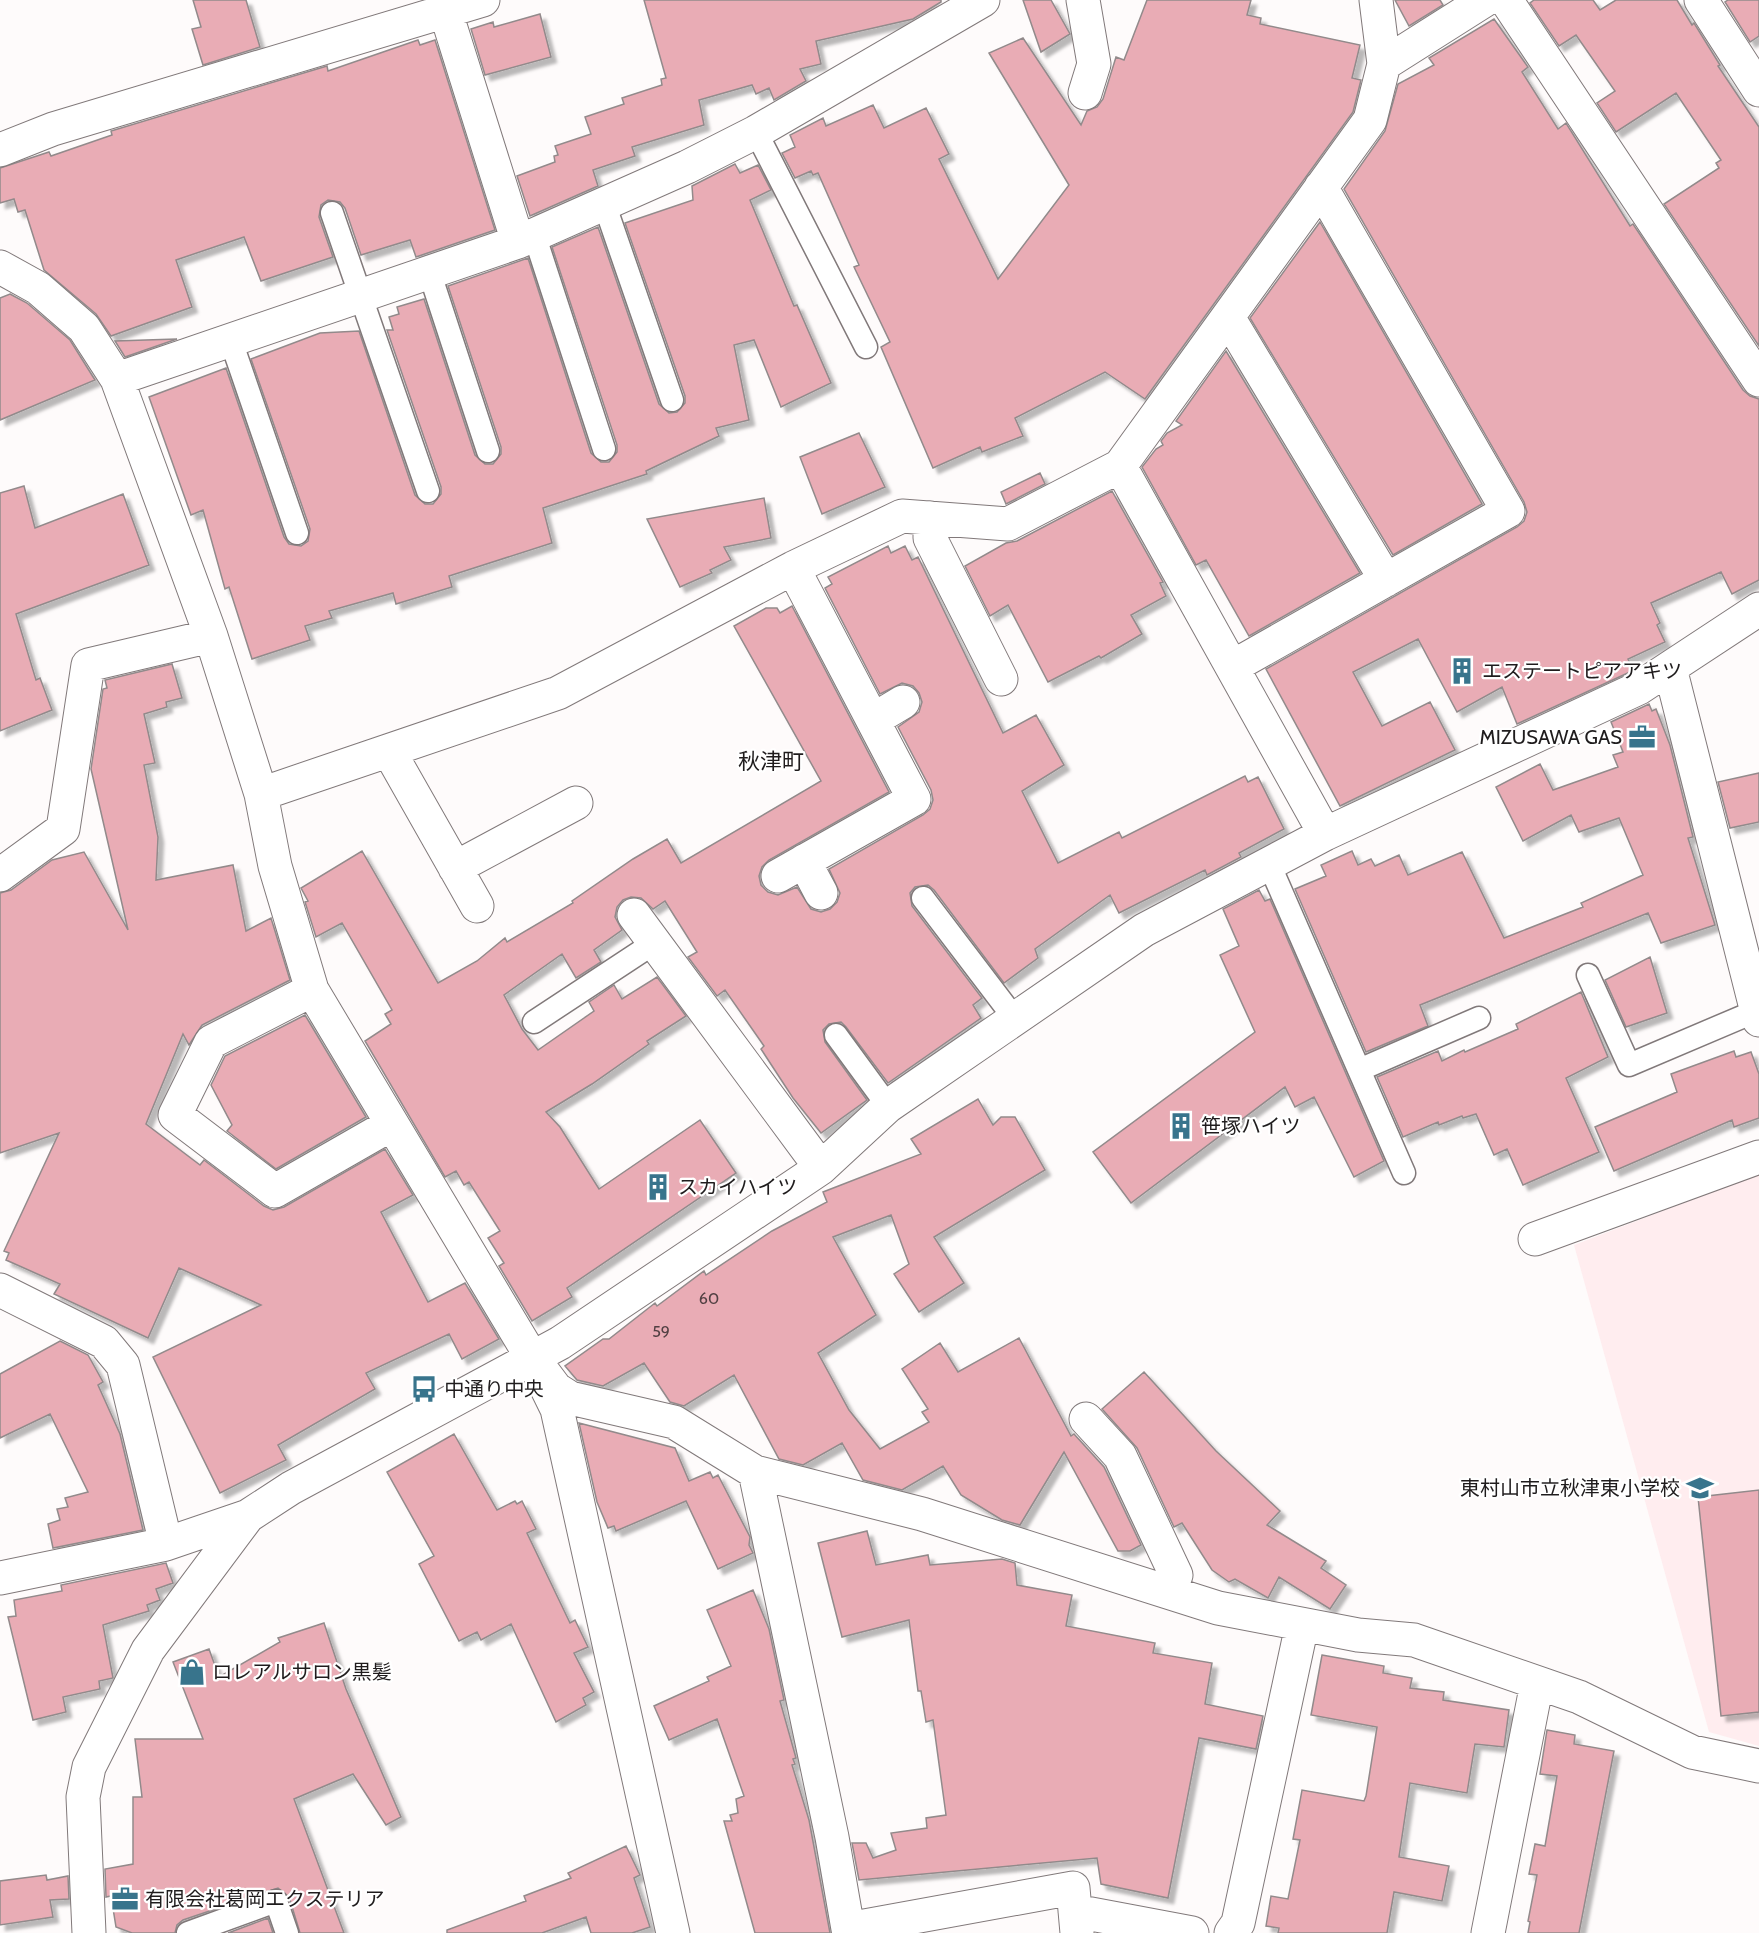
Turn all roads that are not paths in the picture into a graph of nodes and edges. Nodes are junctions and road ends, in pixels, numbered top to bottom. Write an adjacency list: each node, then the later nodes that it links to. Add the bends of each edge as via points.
1 (483, 0): 8 (street)
2 (983, 0): 9 (street)
3 (1083, 0): 12 (street, via 1094,64)
4 (1376, 0): 10 (street)
5 (1485, 0): 10 (street)
6 (1506, 0): 26 (street)
7 (1701, 0): 11 (street)
8 (443, 6): 14 (street, via 53,129); 18 (street)
9 (933, 14): 13 (street)
10 (1384, 64): 15 (street, via 1370,120)
11 (1759, 90)
12 (1085, 93)
13 (756, 132): 16 (street); 24 (lane)
14 (0, 150)
15 (1321, 187): 22 (street); 35 (street, via 1508,511)
16 (604, 203): 18 (street); 27 (lane)
17 (332, 213): 21 (lane)
18 (526, 238): 20 (street); 28 (lane)
19 (0, 267): 25 (street, via 38,288 84,328)
20 (429, 272): 21 (street); 29 (lane)
21 (362, 294): 23 (street); 31 (lane)
22 (1228, 316): 30 (street); 35 (street)
23 (231, 338): 25 (street); 33 (lane)
24 (866, 347)
25 (117, 379): 37 (street)
26 (1759, 380)
27 (672, 400)
28 (603, 449)
29 (488, 451)
30 (1120, 466): 32 (street, via 1008,524); 38 (street)
31 (428, 491)
32 (930, 518): 34 (street, via 902,516); 40 (street, via 930,538)
33 (297, 533)
34 (793, 568): 42 (street); 43 (street, via 558,693)
35 (1386, 580): 38 (street)
36 (1759, 609): 39 (street)
37 (211, 636): 44 (street); 49 (street, via 88,665 63,829)
38 (1232, 667): 46 (street)
39 (1670, 668): 46 (street, via 1639,688); 57 (street)
40 (1001, 679)
41 (903, 702): 42 (street)
42 (873, 720): 50 (street, via 914,799 791,868)
43 (389, 751): 44 (street); 48 (street)
44 (261, 794): 56 (street, via 275,866)
45 (576, 803): 48 (street)
46 (1325, 834): 47 (street)
47 (1270, 866): 59 (street, via 1144,930); 62 (lane)
48 (455, 868): 52 (street)
49 (0, 875)
50 (821, 893)
51 (923, 898): 59 (lane)
52 (477, 906)
53 (634, 915): 54 (street)
54 (654, 943): 60 (lane); 66 (street)
55 (1588, 975): 57 (lane, via 1629,1065)
56 (312, 990): 64 (street); 64 (street, via 211,1042 175,1115 275,1191)
57 (1758, 1016)
58 (1479, 1018): 62 (lane)
59 (1015, 1019): 63 (street)
60 (534, 1022)
61 (836, 1035): 63 (lane)
62 (1359, 1070): 67 (lane)
63 (888, 1106): 66 (street)
64 (392, 1124): 70 (street)
65 (1759, 1157): 68 (street)
66 (821, 1168): 70 (street)
67 (1404, 1173)
68 (1535, 1239)
69 (0, 1290): 74 (street, via 104,1342 123,1365)
70 (532, 1358): 72 (street, via 556,1389 570,1398 674,1422); 73 (street, via 291,1488); 85 (street, via 556,1409)
71 (1086, 1419): 76 (street, via 1120,1456 1176,1575)
72 (754, 1472): 76 (street, via 922,1514); 81 (street, via 832,1837)
73 (248, 1516): 74 (street); 82 (street, via 148,1650 89,1767 83,1797)
74 (166, 1544): 75 (street)
75 (0, 1578)
76 (1170, 1592): 77 (street, via 1218,1608)
77 (1302, 1625): 78 (street, via 1414,1640); 87 (street, via 1238,1923)
78 (1537, 1683): 79 (street, via 1579,1697 1692,1752); 88 (street)
79 (1759, 1766)
80 (1076, 1922): 81 (street, via 1073,1888); 86 (street)
81 (848, 1931)
82 (89, 1933)
83 (188, 1933): 84 (lane, via 276,1901)
84 (287, 1933)
85 (673, 1933)
86 (1192, 1933)
87 (1232, 1933)
88 (1488, 1933)

